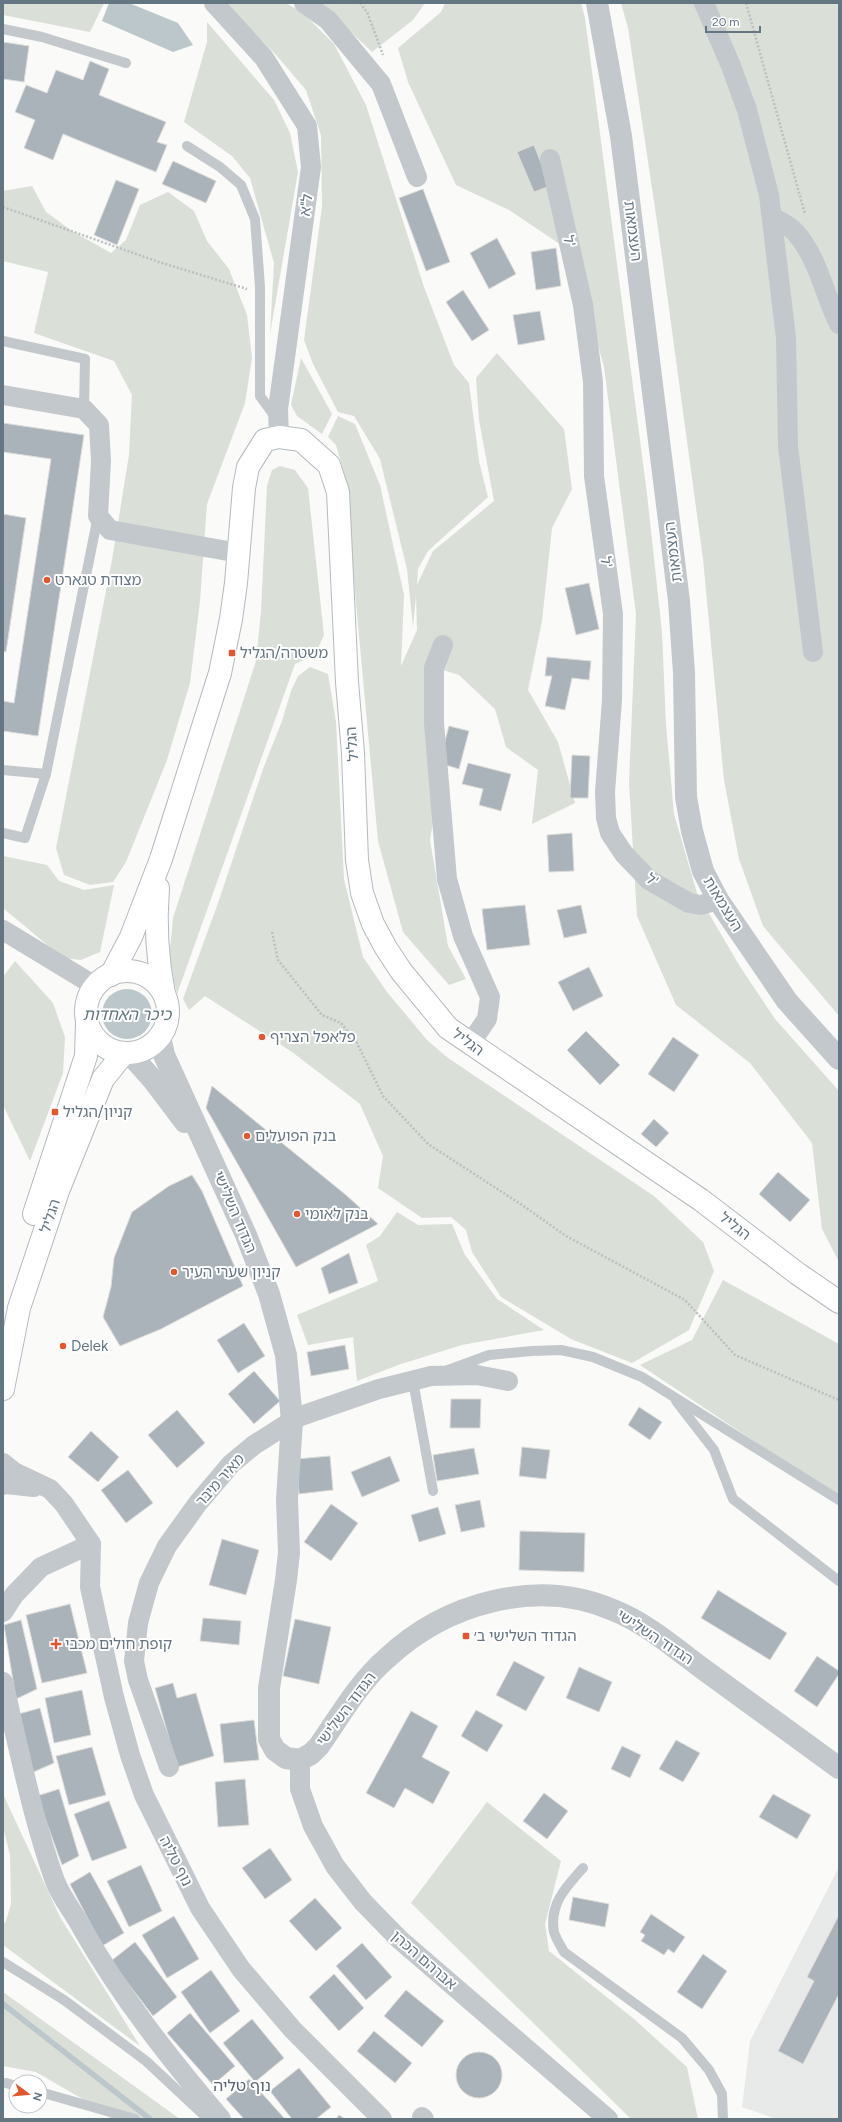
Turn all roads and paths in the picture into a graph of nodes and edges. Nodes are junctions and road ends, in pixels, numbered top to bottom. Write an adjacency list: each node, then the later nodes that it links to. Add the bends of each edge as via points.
1 (214, 3): 21 (street, ל"א, via 264,58 307,126 311,167)
2 (304, 3): 9 (street, via 328,20)
3 (360, 3): 9 (path, via 367,12 388,68)
4 (597, 3): 30 (street, העצמאות, via 622,144 679,601 684,673 686,797 703,871)
5 (704, 3): 15 (street, via 747,110 769,195)
6 (746, 3): 14 (path)
7 (3, 29): 8 (lane, via 42,37)
8 (126, 63)
9 (381, 84): 12 (street)
10 (187, 146): 16 (lane, via 242,185 255,219)
11 (550, 159): 30 (street, ל', via 583,305 593,382 594,476 613,614 606,818 610,833 624,854 649,880 689,903 701,905)
12 (417, 177)
13 (3, 207): 16 (path, via 159,262)
14 (806, 215)
15 (772, 217): 17 (street, via 785,223 795,232 813,259); 25 (street, via 786,338 788,446)
16 (260, 293): 21 (lane, via 260,396)
17 (839, 324)
18 (3, 341): 20 (lane, via 84,359)
19 (3, 395): 20 (street)
20 (84, 409): 22 (street, via 99,425 101,461)
21 (278, 428): 23 (main road, via 265,440 248,467); 37 (main road, הגליל, via 301,440 329,465 338,492 357,860 362,893 373,924 401,971 448,1028)
22 (98, 516): 23 (street, via 110,530); 27 (lane)
23 (239, 553): 29 (main road, via 231,620 220,673)
24 (443, 645): 37 (street, via 434,668 434,723 447,879 463,936 490,997 487,1019)
25 (813, 652)
26 (3, 770): 27 (lane)
27 (46, 774): 28 (lane, via 25,838)
28 (3, 833)
29 (161, 859): 33 (main road, via 131,937); 34 (main road, via 155,920)
30 (718, 900): 39 (street, העצמאות, via 787,1001)
31 (3, 930): 33 (street)
32 (272, 932): 47 (path, via 278,960 322,1015 341,1023 357,1042 383,1096 428,1144 566,1236 685,1300 735,1355)
33 (103, 980): 34 (main road, via 118,972 131,971 144,975 156,983); 35 (main road, via 88,997 85,1010)
34 (164, 994): 36 (main road, via 168,1007 167,1019)
35 (87, 1024): 38 (main road, via 102,1046 114,1052); 42 (main road, הגליל, via 86,1056)
36 (160, 1036): 38 (main road, via 147,1048); 40 (street, הגדוד השלישי, via 164,1055)
37 (470, 1044): 41 (main road, הגליל, via 701,1200)
38 (126, 1053): 40 (street, הגדוד השלישי, via 154,1081); 45 (main road, הגליל, via 103,1079 58,1191 19,1308)
39 (839, 1059)
40 (212, 1158): 48 (street, הגדוד השלישי, via 269,1294 286,1355)
41 (839, 1302)
42 (3, 1317)
43 (422, 1379): 44 (street, מאיר מיבר, via 477,1375); 46 (lane, via 489,1355 562,1350 593,1357 642,1377); 48 (street, מאיר מיבר, via 379,1389); 52 (lane)
44 (508, 1381)
45 (3, 1389)
46 (673, 1396): 53 (lane); 55 (lane, via 714,1450 733,1499)
47 (839, 1400)
48 (292, 1421): 58 (street, הגדוד השלישי, via 287,1499 289,1553 269,1688 268,1717 270,1739 275,1750 286,1758); 59 (street, מאיר מיבר, via 254,1445 231,1464 198,1503 167,1546 149,1583 138,1623 134,1661 138,1680)
49 (3, 1463): 51 (street, via 14,1472)
50 (3, 1485): 51 (street)
51 (50, 1489): 54 (street, via 64,1504)
52 (433, 1491)
53 (839, 1500)
54 (91, 1544): 56 (street, via 41,1567 14,1595); 67 (street, נוף טליה, via 90,1587 114,1697 142,1788 167,1844 200,1908 241,1969 293,2030)
55 (839, 1581)
56 (3, 1612)
57 (3, 1682): 66 (street, via 31,1796 56,1882 95,1951 133,2008)
58 (300, 1760): 60 (street, הגדוד השלישי, via 319,1746 365,1680 386,1658 413,1637 447,1618 501,1598 529,1595 560,1596 589,1601 614,1610 648,1629); 68 (street, אברהם הכהן, via 300,1789 314,1826 335,1866 363,1902 399,1940)
59 (169, 1768)
60 (839, 1768)
61 (583, 1868): 69 (lane, via 560,1895 554,1914 554,1933 564,1952 682,2038 709,2070 722,2094)
62 (3, 1962): 65 (lane, via 64,2000 146,2060)
63 (48, 2094): 64 (lane)
64 (136, 2119)
65 (208, 2119)
66 (220, 2119)
67 (382, 2119)
68 (608, 2119)
69 (722, 2119)

